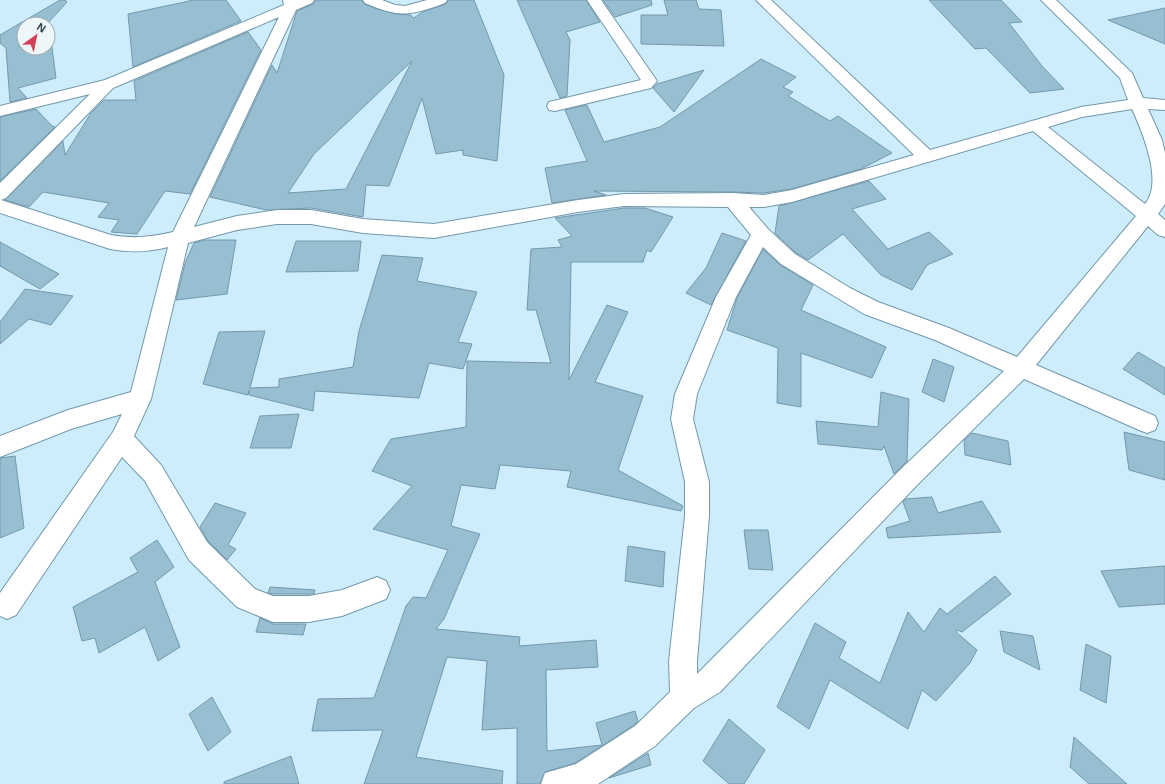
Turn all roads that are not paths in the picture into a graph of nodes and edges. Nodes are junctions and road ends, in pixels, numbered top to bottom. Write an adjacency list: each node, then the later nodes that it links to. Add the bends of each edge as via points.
1 (307, 0): 7 (street)
2 (370, 0): 3 (street, via 395,11 404,12 411,12)
3 (440, 0)
4 (594, 0): 11 (street, via 649,81 644,85)
5 (763, 0): 14 (street)
6 (1048, 0): 9 (street, via 1127,76)
7 (290, 3): 8 (street); 21 (street)
8 (109, 84): 12 (street); 15 (street)
9 (1137, 104): 10 (street); 13 (street, via 1081,112); 18 (street, via 1154,140 1162,180 1156,204)
10 (1165, 105)
11 (555, 106)
12 (0, 111)
13 (1035, 126): 14 (street); 18 (street)
14 (926, 156): 16 (street, via 792,196 764,201)
15 (0, 194)
16 (732, 199): 20 (street); 21 (street, via 624,200 434,231 362,226 311,217 277,216 237,223)
17 (0, 206): 21 (street, via 126,245 146,245)
18 (1148, 214): 19 (street); 22 (street)
19 (1165, 230)
20 (761, 234): 22 (street, via 788,260 871,308 942,334); 29 (street, via 726,297 686,394 682,419 697,482 697,516 683,661)
21 (180, 238): 23 (street)
22 (1021, 368): 24 (street); 29 (street, via 910,476 710,682)
23 (140, 400): 25 (street); 26 (street, via 68,420)
24 (1147, 423)
25 (121, 439): 27 (street, via 153,473 198,551 246,598 273,609 309,609 342,603); 28 (street)
26 (0, 447)
27 (377, 590)
28 (7, 606)
29 (684, 698): 30 (street, via 645,736 582,777)
30 (556, 784)

